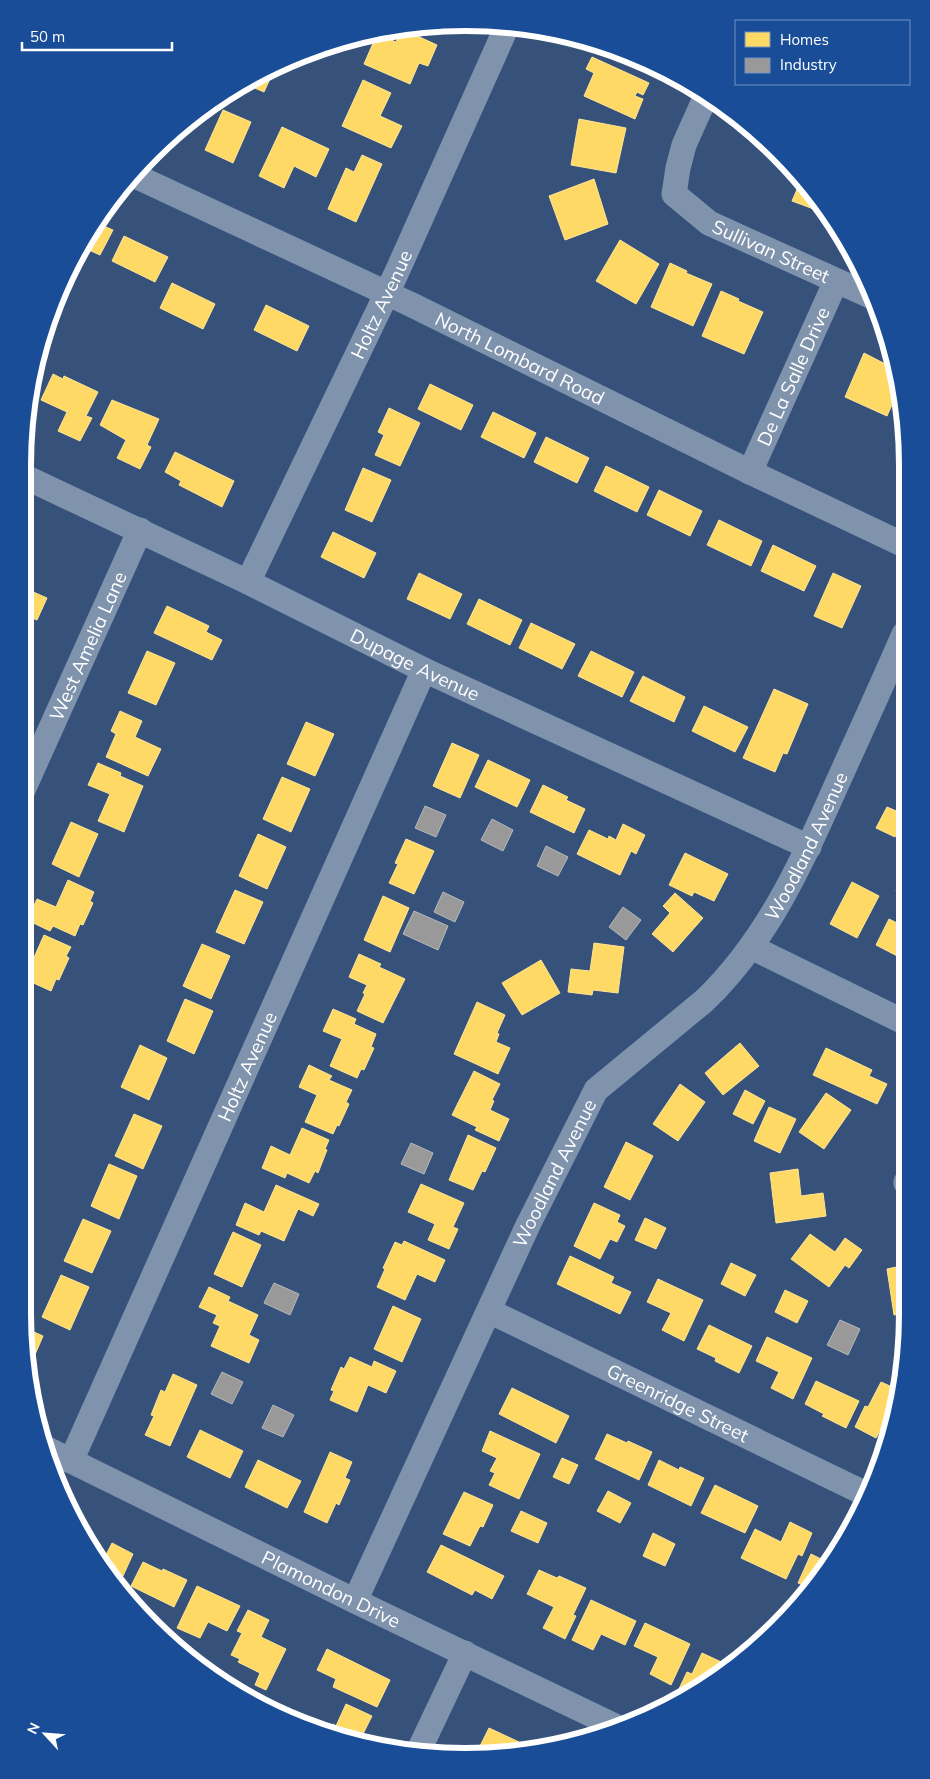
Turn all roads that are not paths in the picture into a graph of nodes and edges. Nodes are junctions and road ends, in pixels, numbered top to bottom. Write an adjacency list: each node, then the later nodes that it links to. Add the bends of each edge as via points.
1 (504, 33): 5 (street, Holtz Avenue)
2 (703, 102): 4 (street, Sullivan Street, via 684,145 674,194 709,223)
3 (142, 175): 5 (street, North Lombard Road)
4 (836, 281): 6 (street, Sullivan Street); 7 (street, De La Salle Drive)
5 (387, 293): 7 (street, North Lombard Road); 11 (street, Holtz Avenue)
6 (863, 293)
7 (750, 472): 10 (street, North Lombard Road)
8 (31, 480): 9 (street, Dupage Avenue)
9 (140, 530): 11 (street, Dupage Avenue); 14 (street, West Amelia Lane)
10 (899, 543)
11 (248, 582): 13 (street, Dupage Avenue)
12 (899, 645): 15 (street, Woodland Avenue)
13 (424, 670): 15 (street, Dupage Avenue); 20 (street, Holtz Avenue)
14 (31, 772)
15 (809, 847): 16 (street, Woodland Avenue, via 783,897)
16 (751, 947): 17 (street); 18 (street, Woodland Avenue, via 704,1001 596,1090)
17 (899, 1020)
18 (489, 1311): 21 (street, Greenridge Street); 22 (street, Woodland Avenue)
19 (54, 1452): 20 (street, Plamondon Drive)
20 (71, 1461): 22 (street, Plamondon Drive)
21 (861, 1491)
22 (355, 1601): 23 (street, Plamondon Drive)
23 (465, 1653): 24 (street, Plamondon Drive); 25 (street)
24 (609, 1723)
25 (421, 1745)

